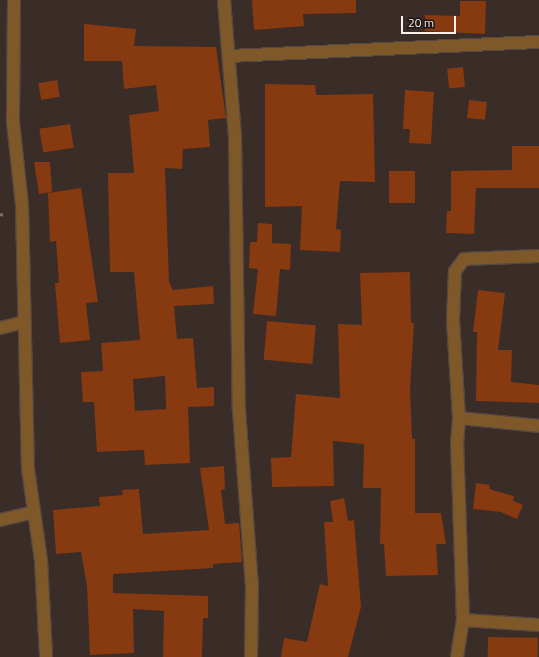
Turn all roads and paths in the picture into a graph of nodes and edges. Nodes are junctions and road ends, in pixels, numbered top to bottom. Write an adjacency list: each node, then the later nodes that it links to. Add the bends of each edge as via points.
1 (14, 0): 8 (street, via 14,122 22,205)
2 (224, 0): 4 (street)
3 (539, 42): 4 (street)
4 (229, 56): 17 (street, via 235,136 239,410 252,588)
5 (0, 214): 6 (path)
6 (5, 215)
7 (539, 256): 10 (street, via 464,259 455,271 453,320)
8 (24, 322): 9 (street); 12 (street, via 28,469)
9 (0, 328)
10 (460, 418): 11 (street); 14 (street, via 457,443)
11 (539, 426)
12 (34, 512): 13 (street); 16 (street, via 40,560)
13 (0, 520)
14 (463, 620): 15 (street); 18 (street)
15 (539, 625)
16 (46, 657)
17 (251, 657)
18 (457, 657)

